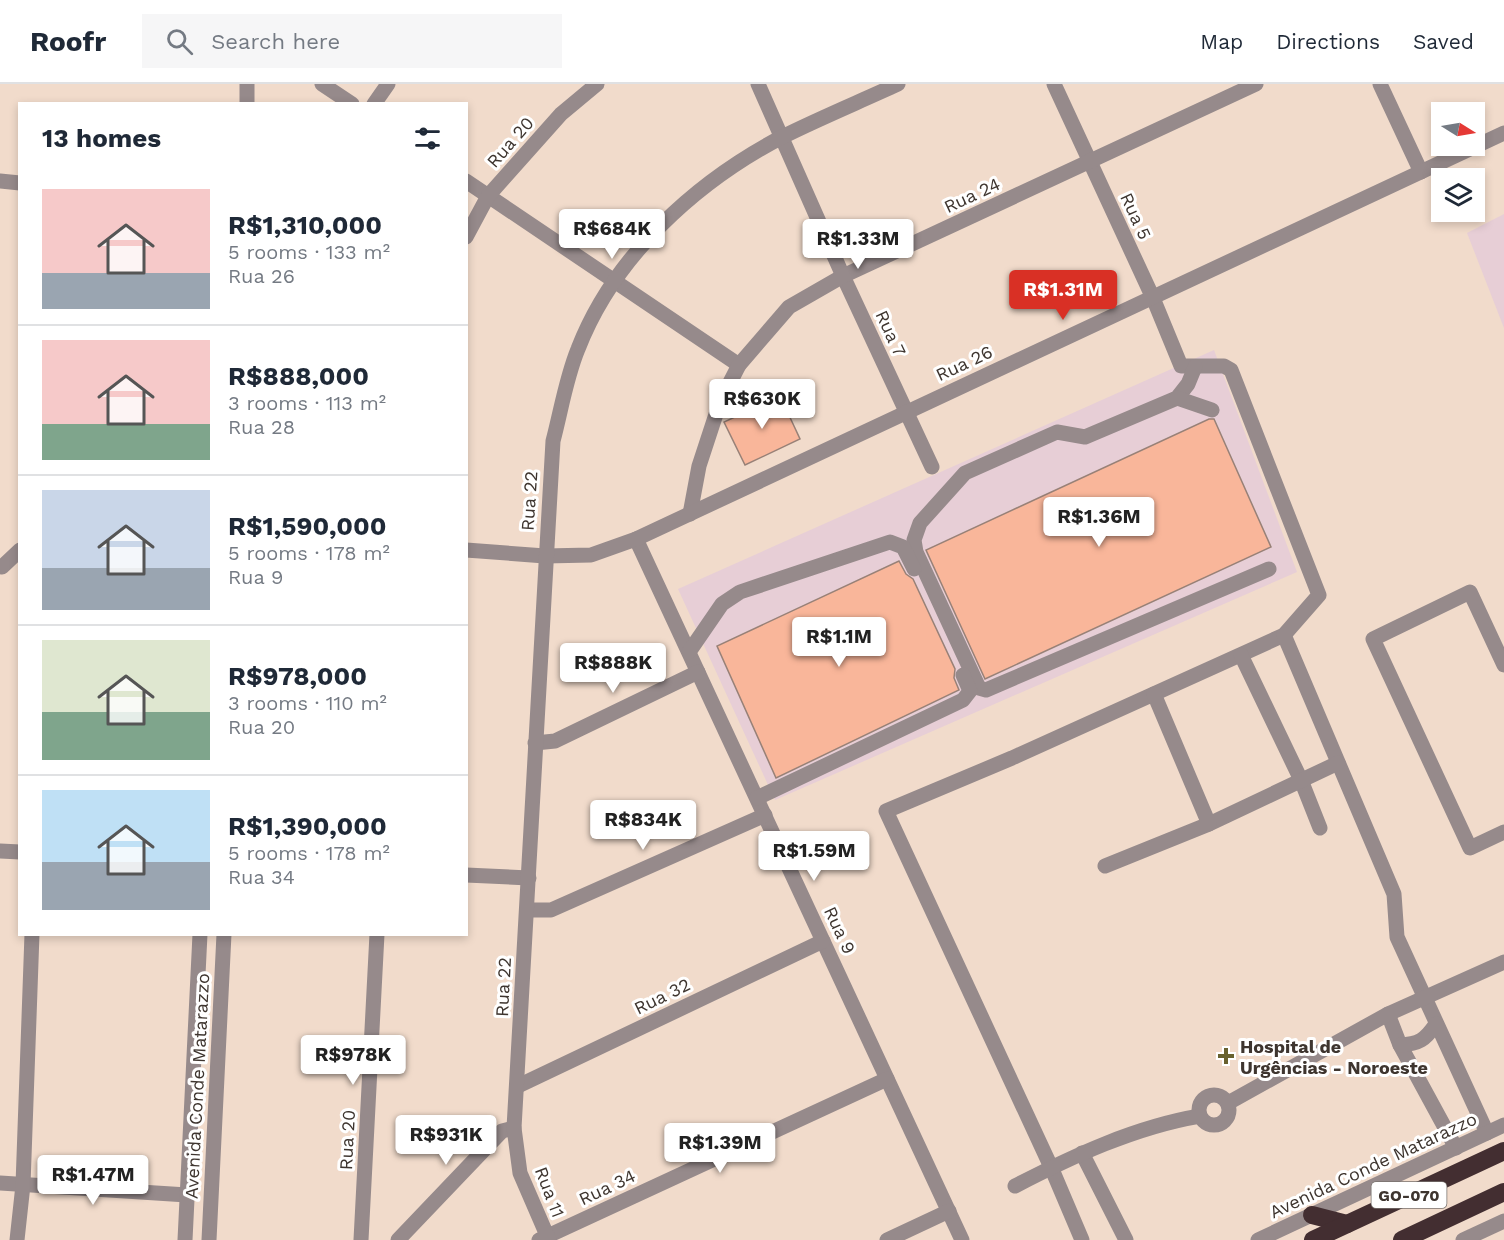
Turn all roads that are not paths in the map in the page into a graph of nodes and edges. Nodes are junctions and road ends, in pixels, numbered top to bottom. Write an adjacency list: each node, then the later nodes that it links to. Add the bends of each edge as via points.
1 (247, 84): 10 (street)
2 (322, 84): 11 (street)
3 (388, 84): 12 (street)
4 (597, 84): 20 (street, Rua 20, via 561,114)
5 (758, 84): 14 (street, Rua 7)
6 (898, 84): 14 (street, Rua 22)
7 (1054, 84): 15 (street, Rua 5)
8 (1256, 84): 15 (street, Rua 24)
9 (1380, 84): 16 (street)
10 (247, 102)
11 (349, 102)
12 (375, 102)
13 (1504, 134): 16 (street, Rua 26)
14 (782, 138): 22 (street, Rua 7); 23 (street, Rua 22, via 721,174 665,222)
15 (1090, 162): 22 (street, Rua 24); 24 (street, Rua 5)
16 (1421, 172): 24 (street, Rua 26)
17 (0, 181): 19 (street)
18 (468, 182): 20 (street)
19 (18, 183)
20 (488, 196): 21 (street, Rua 20); 23 (street)
21 (468, 233)
22 (843, 276): 25 (street, Rua 24, via 789,307); 29 (street, Rua 7)
23 (613, 280): 25 (street); 35 (street, Rua 22, via 578,349 553,441)
24 (1153, 298): 26 (street, Rua 5); 29 (street, Rua 26)
25 (739, 365): 31 (street, Rua 24, via 716,413 699,466)
26 (1188, 366): 27 (street, via 1188,384); 38 (street, via 1224,366 1231,370 1319,595)
27 (1177, 398): 28 (street); 37 (street, via 1085,437 1057,432 965,473 920,523 914,540 916,552 979,688 992,689)
28 (1212, 410)
29 (907, 411): 30 (street, Rua 7); 31 (street, Rua 26)
30 (932, 467)
31 (690, 514): 32 (street, Rua 26)
32 (636, 538): 35 (street, Rua 26, via 591,555); 39 (street, Rua 9)
33 (468, 550): 35 (street, Rua 26)
34 (18, 552): 36 (street)
35 (545, 556): 44 (street, Rua 22)
36 (2, 567)
37 (1269, 569)
38 (1284, 635): 40 (street); 45 (street)
39 (689, 652): 42 (street, Rua 9); 47 (street, via 722,604 740,592 890,542 903,547 915,572 969,694)
40 (1241, 655): 43 (street); 46 (street)
41 (1504, 665): 51 (street, via 1470,592 1373,639 1470,848)
42 (698, 672): 44 (street, via 555,741); 47 (street, Rua 9)
43 (1154, 694): 49 (street); 76 (street, via 886,811)
44 (535, 743): 56 (street, Rua 22)
45 (1338, 763): 46 (street); 64 (street, via 1394,894 1397,937)
46 (1301, 780): 49 (street); 50 (street)
47 (757, 798): 48 (street, Rua 9)
48 (765, 814): 57 (street, via 551,910); 62 (street, Rua 9)
49 (1209, 824): 54 (street)
50 (1320, 828)
51 (1504, 832)
52 (0, 851): 53 (street)
53 (18, 852)
54 (1105, 866)
55 (468, 875): 56 (street)
56 (529, 878): 57 (street, Rua 22)
57 (527, 910): 69 (street, Rua 22)
58 (32, 936): 78 (street)
59 (200, 936): 81 (street, Avenida Conde Matarazzo)
60 (224, 936): 89 (street, Avenida Conde Matarazzo)
61 (377, 936): 90 (street, Rua 20)
62 (823, 941): 68 (street, Rua 9); 69 (street, Rua 32)
63 (1504, 962): 64 (street)
64 (1425, 996): 65 (street); 66 (street)
65 (1388, 1014): 67 (street); 75 (street, via 1228,1103 1229,1114 1218,1124 1208,1124 1200,1116 1176,1120)
66 (1436, 1024): 67 (street, via 1426,1039); 72 (street)
67 (1400, 1045): 73 (street)
68 (887, 1079): 82 (street, Rua 9); 86 (street, Rua 34)
69 (518, 1086): 71 (street, Rua 11)
70 (1504, 1125): 72 (street, Avenida Conde Matarazzo)
71 (514, 1128): 86 (street, Rua 11, via 520,1173); 91 (street, via 502,1131)
72 (1487, 1133): 73 (street, Avenida Conde Matarazzo)
73 (1456, 1148): 83 (street, Avenida Conde Matarazzo)
74 (1504, 1150): 85 (highway, GO-070)
75 (1082, 1153): 76 (street); 95 (street)
76 (1051, 1167): 79 (street); 94 (street)
77 (0, 1184): 78 (street)
78 (23, 1185): 81 (street); 87 (street)
79 (1015, 1186)
80 (1504, 1192): 98 (highway, GO-070)
81 (187, 1195): 88 (street, Avenida Conde Matarazzo)
82 (949, 1211): 92 (street); 93 (street, Rua 9)
83 (1312, 1215): 85 (highway); 96 (street, Avenida Conde Matarazzo)
84 (1504, 1221): 99 (street)
85 (1347, 1224): 97 (highway, GO-070)
86 (545, 1239)
87 (17, 1240)
88 (185, 1240)
89 (209, 1240)
90 (361, 1240)
91 (398, 1240)
92 (887, 1240)
93 (962, 1240)
94 (1082, 1240)
95 (1126, 1240)
96 (1258, 1240)
97 (1313, 1240)
98 (1402, 1240)
99 (1463, 1240)

